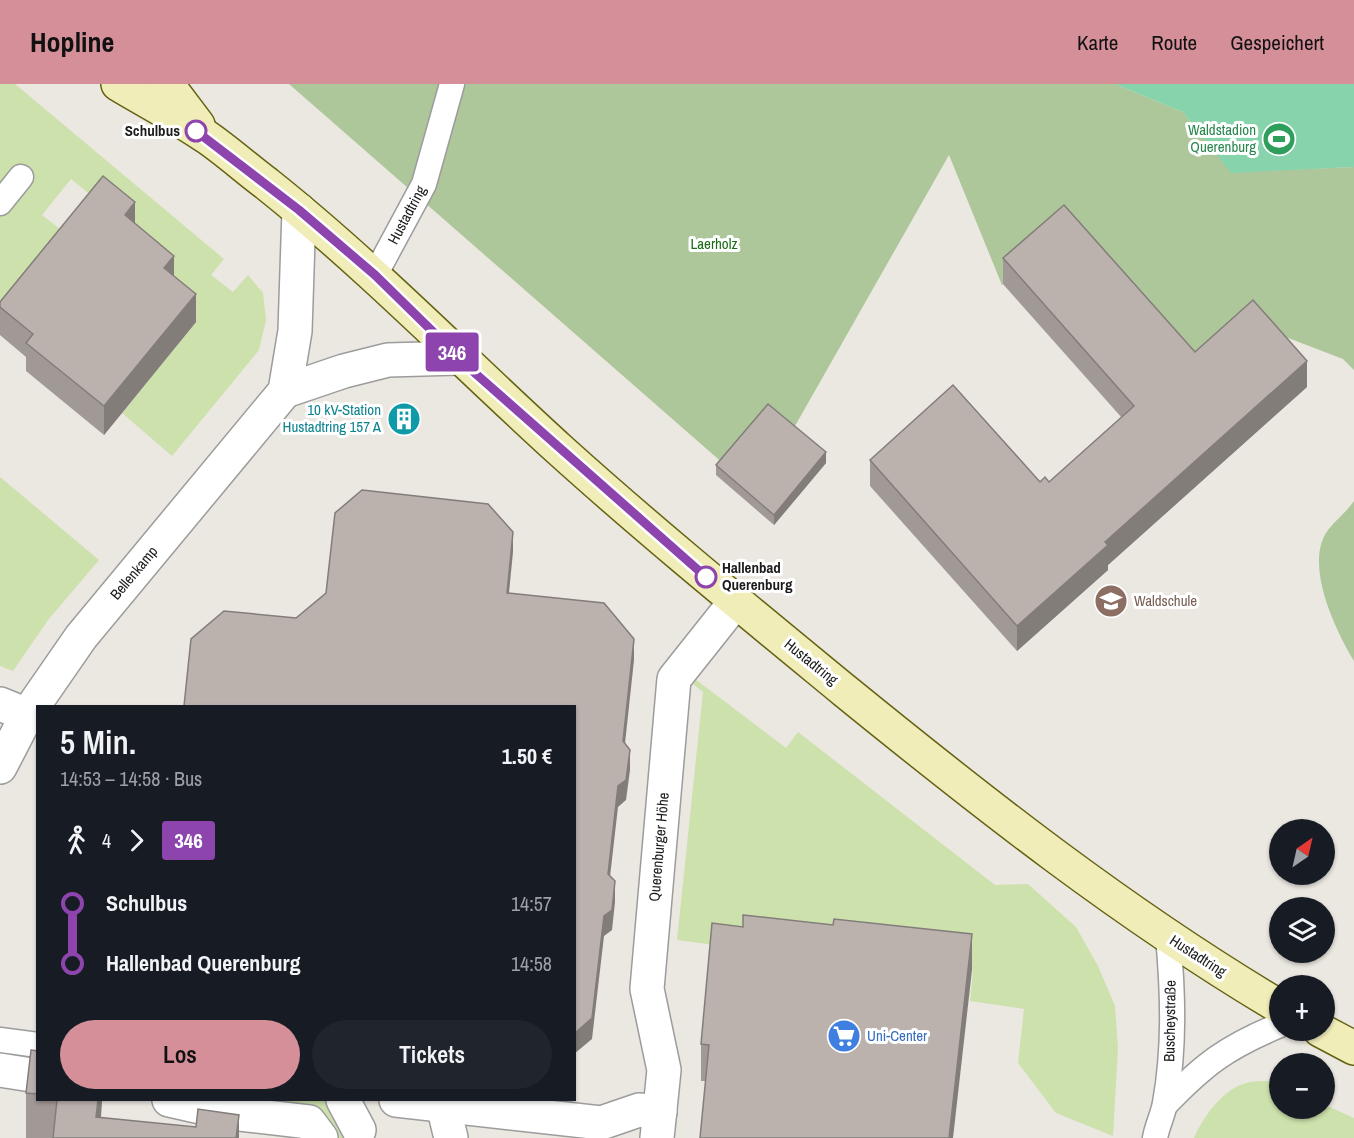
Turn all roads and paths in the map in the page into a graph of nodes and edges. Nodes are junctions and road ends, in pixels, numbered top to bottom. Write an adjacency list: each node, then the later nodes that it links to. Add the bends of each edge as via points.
1 (118, 84): 4 (street, Hustadtring)
2 (167, 84): 4 (street, Hustadtring)
3 (452, 84): 8 (lane, Hustadtring, via 424,184)
4 (208, 138): 7 (street, Hustadtring)
5 (21, 177): 6 (lane)
6 (0, 203)
7 (299, 210): 8 (street, Hustadtring); 10 (street, Bellenkamp, via 296,331)
8 (375, 275): 9 (street, Hustadtring)
9 (458, 358): 10 (street, via 388,360); 11 (street, Hustadtring)
10 (285, 391): 12 (street, Bellenkamp, via 81,637)
11 (736, 602): 14 (street, Hustadtring, via 947,774); 28 (street, Querenburger Höhe, via 674,679 647,989 664,1070)
12 (13, 709): 13 (street, Bellenkamp)
13 (0, 767)
14 (1168, 936): 15 (street, Hustadtring); 27 (lane, Buscheystraße, via 1174,999)
15 (1269, 1000)
16 (1269, 1030): 27 (lane, Buscheystraße, via 1241,1041 1198,1071)
17 (1335, 1038): 20 (street)
18 (0, 1040): 19 (lane)
19 (36, 1045)
20 (1354, 1048)
21 (0, 1070): 22 (street)
22 (36, 1076)
23 (173, 1101): 31 (street, via 222,1112 309,1122)
24 (344, 1101): 30 (street)
25 (405, 1101): 26 (street, Querenburger Höhe)
26 (443, 1105): 29 (street, Querenburger Höhe); 32 (street)
27 (1165, 1105): 33 (lane, Buscheystraße)
28 (659, 1125): 29 (street, Querenburger Höhe, via 639,1110 601,1123)
29 (531, 1127)
30 (359, 1130)
31 (321, 1138)
32 (451, 1138)
33 (1155, 1138)

